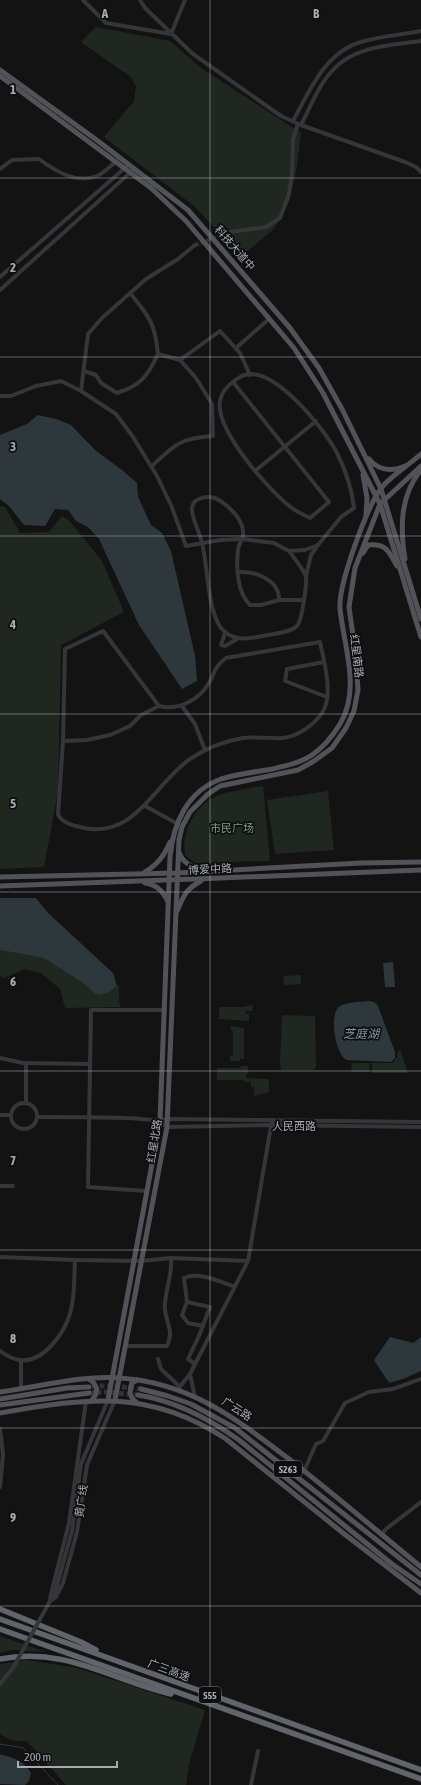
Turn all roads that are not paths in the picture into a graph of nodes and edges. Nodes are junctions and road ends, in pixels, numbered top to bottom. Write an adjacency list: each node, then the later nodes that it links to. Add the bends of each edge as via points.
1 (83, 0): 5 (street, via 106,23)
2 (140, 0): 5 (street)
3 (185, 0): 5 (street)
4 (421, 32): 6 (street)
5 (171, 34): 11 (street, via 193,54 281,116)
6 (376, 38): 8 (street); 11 (street, via 359,42 337,55 316,80)
7 (421, 41): 8 (street)
8 (377, 48): 12 (street, via 357,52 342,61 332,71)
9 (0, 70): 13 (main road, 科技大道中, via 45,101)
10 (0, 76): 13 (main road, 科技大道中)
11 (293, 121): 12 (street)
12 (300, 124): 18 (street, via 405,162); 19 (street, via 293,139 289,194 280,218 266,227 230,232)
13 (119, 160): 14 (main road, 科技大道中); 15 (main road, 科技大道中); 16 (street, via 97,176 79,179 50,167 39,158 12,160)
14 (132, 166): 15 (street); 17 (street); 38 (main road, 科技大道中, via 188,210 290,328 319,368)
15 (125, 167): 17 (main road, 科技大道中); 21 (street)
16 (0, 169)
17 (132, 172): 22 (street); 24 (main road, 科技大道中, via 186,221)
18 (421, 172)
19 (220, 236)
20 (196, 245): 23 (street, via 146,279)
21 (0, 277)
22 (0, 290)
23 (130, 294): 26 (street, via 149,316 154,327); 28 (street, via 88,334)
24 (269, 319): 25 (street); 39 (main road, 科技大道中, via 294,348 323,393)
25 (236, 348): 27 (street, via 220,331); 29 (street)
26 (158, 354): 27 (street); 28 (street, via 144,379 130,389 117,393 100,382 96,375)
27 (180, 360): 34 (street, via 196,378)
28 (84, 371): 31 (street)
29 (250, 375): 30 (street, via 243,375); 35 (street, via 258,374 278,384)
30 (233, 382): 33 (street); 36 (street)
31 (82, 391): 32 (street, via 61,381 36,386 12,396); 42 (street, via 116,414)
32 (0, 396)
33 (220, 397): 34 (street); 44 (street, via 220,410 233,441)
34 (212, 404): 42 (street, via 213,436 182,441 169,449)
35 (316, 421): 36 (street); 52 (street, via 343,465 354,508 341,517)
36 (285, 446): 44 (street); 44 (street, via 329,502 310,518 292,508)
37 (421, 454): 40 (main road, 红星南路)
38 (365, 455): 40 (main road, via 375,466 386,470 398,469); 45 (main road, 科技大道中)
39 (358, 459): 46 (main road, 科技大道中); 49 (main road, via 367,498)
40 (411, 463): 45 (main road, 红星南路)
41 (421, 466): 47 (main road, 红星南路)
42 (151, 467): 51 (street, via 171,506 186,546)
43 (421, 470): 58 (main road, via 405,500 402,523)
44 (254, 471)
45 (381, 489): 46 (main road, 红星南路); 47 (main road, 科技大道中)
46 (377, 497): 48 (main road, 科技大道中); 49 (main road, 红星南路)
47 (385, 500): 48 (main road, 红星南路); 58 (main road, 科技大道中)
48 (380, 504): 54 (main road, 红星南路); 56 (main road, 科技大道中)
49 (365, 522): 72 (main road, 红星南路, via 343,584 340,608 351,688 341,723 327,743 311,756 295,763 222,779 204,788 181,813)
50 (243, 539): 51 (street); 51 (street, via 236,515 222,502 210,497 198,499 191,509); 53 (street, via 274,543); 55 (street, via 238,549)
51 (202, 543): 62 (street, via 213,610 219,626)
52 (318, 545): 53 (street, via 305,550); 57 (street, via 311,555)
53 (289, 551): 57 (street)
54 (358, 560): 56 (main road, via 368,545 379,544 388,550); 74 (main road, 红星南路, via 351,585 349,607 358,690 354,711 346,728 332,748 298,770 220,786 208,794 190,812 182,827)
55 (239, 572): 59 (street, via 247,572 268,580 276,588); 59 (street, via 242,591 250,605)
56 (402, 575): 63 (main road)
57 (306, 576): 60 (street)
58 (408, 577): 61 (main road)
59 (279, 600): 60 (street)
60 (304, 600): 64 (street, via 301,620 292,630)
61 (421, 619)
62 (225, 633): 64 (street); 64 (street, via 221,645 225,646)
63 (421, 637)
64 (237, 639)
65 (324, 662): 66 (street); 66 (street, via 287,669 285,681); 68 (street, via 320,642 226,658 218,664 205,689)
66 (327, 697): 70 (street, via 323,712 301,732 284,738 243,738)
67 (159, 706): 68 (street); 69 (street, via 110,736); 69 (street, via 103,631 65,649)
68 (182, 706): 70 (street, via 195,724)
69 (63, 741): 71 (street, via 58,815 63,821 85,828 104,830 120,825)
70 (205, 750): 71 (street, via 174,772)
71 (144, 806): 72 (street)
72 (176, 823): 73 (main road, 红星南路)
73 (172, 840): 78 (main road, 红星南路); 79 (main road, via 163,857)
74 (178, 849): 77 (main road, via 187,864); 80 (main road, 红星南路)
75 (421, 862): 77 (main road, 博爱中路)
76 (421, 870): 85 (main road, 博爱中路)
77 (208, 871): 80 (main road, 博爱中路)
78 (170, 872): 79 (main road, 博爱中路); 80 (main road, 博爱中路); 83 (main road, 红星南路)
79 (145, 873): 81 (main road, 博爱中路)
80 (177, 873): 84 (main road, 红星南路)
81 (0, 877)
82 (132, 880): 83 (main road, 博爱中路); 86 (main road, 博爱中路); 87 (main road, via 157,886)
83 (170, 880): 84 (main road, 博爱中路); 87 (main road, 红星南路)
84 (177, 880): 85 (main road, 博爱中路); 88 (main road, 红星北路)
85 (202, 880): 88 (main road, via 185,893)
86 (0, 886)
87 (169, 903): 89 (main road, 红星北路)
88 (176, 914): 98 (main road, 红星北路)
89 (165, 1010): 92 (street, via 91,1010); 100 (main road, 红星北路)
90 (0, 1058): 91 (street)
91 (26, 1063): 92 (street); 93 (street)
92 (90, 1064): 96 (street)
93 (26, 1103): 95 (street, via 16,1105); 97 (street, via 35,1108)
94 (0, 1115): 95 (street)
95 (11, 1115): 97 (street, via 14,1124 24,1129 33,1125)
96 (89, 1116): 97 (street); 100 (street); 107 (street, via 88,1187)
97 (37, 1117)
98 (168, 1119): 99 (street); 100 (street); 103 (main road, 红星北路)
99 (272, 1120): 101 (street); 102 (street)
100 (160, 1121): 103 (street); 107 (main road, 红星北路)
101 (421, 1122)
102 (272, 1125): 103 (street, 人民西路); 104 (street, 人民西路); 111 (street)
103 (167, 1127): 113 (main road, 红星北路)
104 (421, 1127)
105 (0, 1186): 106 (street)
106 (12, 1186)
107 (147, 1191): 112 (main road, 红星北路)
108 (0, 1257): 110 (street)
109 (171, 1258): 111 (street); 113 (street); 117 (street, via 172,1268 165,1309 172,1337 167,1346)
110 (75, 1260): 112 (street); 120 (street, via 72,1309 64,1331 51,1347 36,1357)
111 (248, 1260): 114 (street)
112 (133, 1261): 113 (street); 124 (main road, 红星北路)
113 (142, 1261): 117 (main road, 红星北路)
114 (235, 1287): 115 (street, via 191,1275 184,1278); 121 (street)
115 (187, 1302): 116 (street, via 182,1316 188,1323); 116 (street, via 210,1307)
116 (203, 1326): 121 (street, via 188,1359)
117 (126, 1346): 125 (main road, 红星北路)
118 (0, 1351): 120 (street)
119 (158, 1358): 129 (street, via 161,1369)
120 (21, 1361): 130 (street)
121 (195, 1364): 122 (street)
122 (190, 1374): 129 (street); 135 (street)
123 (89, 1378): 124 (main road, 广云路 / S263); 130 (main road, 广云路 / S263); 137 (main road, via 97,1389 96,1395)
124 (113, 1378): 125 (main road, 广云路 / S263); 138 (main road, 红星北路)
125 (120, 1378): 127 (main road, 广云路 / S263); 139 (main road, 红星北路)
126 (421, 1379): 144 (street, via 393,1389 369,1392 345,1403 323,1441 316,1444)
127 (138, 1380): 129 (main road, 广云路 / S263); 140 (main road, via 132,1383 130,1392)
128 (89, 1387): 136 (main road)
129 (179, 1388): 135 (main road, 广云路 / S263)
130 (21, 1389): 132 (main road, 广云路 / S263)
131 (141, 1390): 150 (main road, 广云路 / S263, via 196,1406 235,1428)
132 (0, 1392)
133 (89, 1393): 141 (main road)
134 (138, 1395): 148 (main road, S263, via 181,1406 216,1424)
135 (195, 1397): 144 (main road, 广云路 / S263, via 231,1415)
136 (0, 1399)
137 (89, 1400): 138 (main road, S263); 142 (main road, S263); 153 (street, via 69,1523)
138 (108, 1400): 139 (main road, S263); 153 (street, 黄广线, via 81,1464 72,1531 55,1593)
139 (115, 1400): 140 (main road, S263); 153 (street, 黄广线, via 87,1466 77,1532 63,1583 56,1597)
140 (136, 1402): 152 (main road, S263, via 187,1416 220,1435)
141 (0, 1405)
142 (0, 1413)
143 (0, 1429): 145 (street, via 3,1454)
144 (304, 1471): 147 (main road, 广云路 / S263)
145 (0, 1488)
146 (421, 1502): 147 (street)
147 (381, 1535): 149 (main road, 广云路 / S263)
148 (392, 1564): 151 (main road, S263); 152 (main road)
149 (421, 1567)
150 (421, 1575)
151 (421, 1584)
152 (421, 1592)
153 (50, 1600): 159 (street, 黄广线, bridge, via 12,1668)
154 (0, 1609): 158 (highway, via 81,1642)
155 (0, 1619): 158 (highway, 广三高速 / S55)
156 (0, 1629): 160 (highway, 广三高速 / S55)
157 (0, 1659): 160 (highway, via 32,1655 58,1658 159,1691)
158 (119, 1662): 162 (highway, 广三高速 / S55)
159 (0, 1684)
160 (196, 1700): 163 (highway, 广三高速 / S55)
161 (258, 1751): 164 (street)
162 (421, 1770)
163 (421, 1780)
164 (251, 1785)

